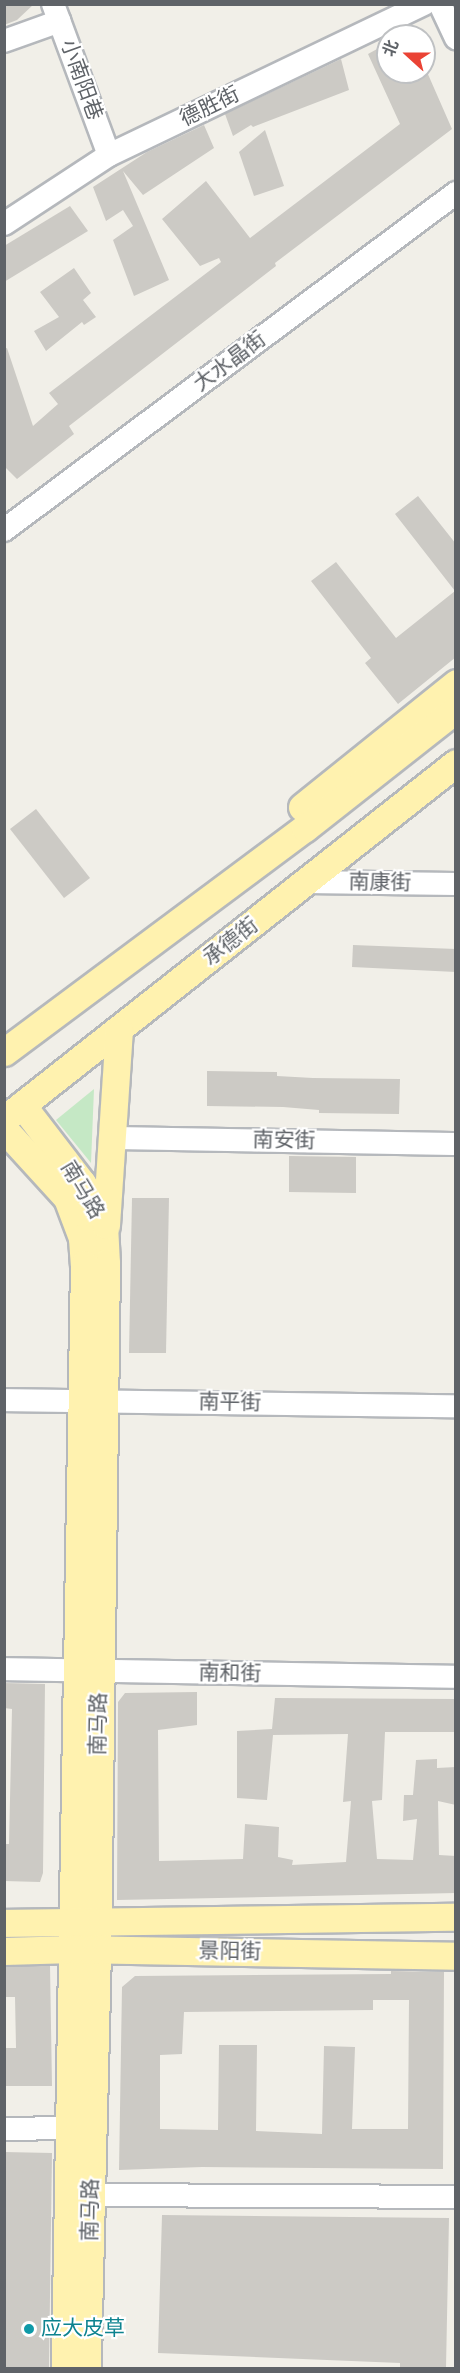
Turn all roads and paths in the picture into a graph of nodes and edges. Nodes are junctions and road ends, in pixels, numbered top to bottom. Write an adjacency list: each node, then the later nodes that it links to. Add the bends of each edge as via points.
1 (424, 4): 6 (street, 德胜街)
2 (440, 4): 4 (street)
3 (57, 13): 5 (street); 6 (street, 小南阳巷)
4 (456, 38)
5 (4, 41)
6 (109, 155): 8 (street, 德胜街)
7 (456, 193): 9 (street, 大水晶街)
8 (4, 224)
9 (4, 530)
10 (456, 683): 15 (main road, via 260,841)
11 (456, 709): 15 (main road)
12 (456, 763): 13 (main road, 承德街)
13 (305, 882): 14 (street, 南康街); 16 (main road, 承德街)
14 (456, 884)
15 (120, 968): 17 (main road)
16 (119, 1030): 18 (main road, 承德街); 19 (main road)
17 (4, 1052)
18 (10, 1114): 21 (main road, 南马路, via 82,1183 98,1207); 23 (main road, 南马路, via 67,1198 82,1238)
19 (112, 1138): 20 (street, 南安街); 21 (main road)
20 (456, 1144)
21 (105, 1247): 23 (main road, 南马路)
22 (4, 1401): 23 (street, 南平街)
23 (93, 1401): 24 (street, 南平街); 26 (main road, 南马路)
24 (456, 1406)
25 (4, 1669): 26 (street, 南和街)
26 (89, 1671): 27 (street, 南和街); 29 (main road, 南马路)
27 (456, 1677)
28 (456, 1917): 29 (main road, 景阳街)
29 (85, 1921): 30 (main road, 景阳街); 31 (main road, 南马路)
30 (4, 1923)
31 (86, 1949): 32 (main road, 景阳街); 33 (main road, 景阳街); 34 (main road, 南马路); 36 (main road, 南马路)
32 (4, 1951)
33 (456, 1956)
34 (71, 2128): 35 (street); 38 (main road, 南马路)
35 (4, 2129)
36 (91, 2195): 37 (street); 39 (main road, 南马路)
37 (456, 2197)
38 (65, 2368)
39 (87, 2368)

